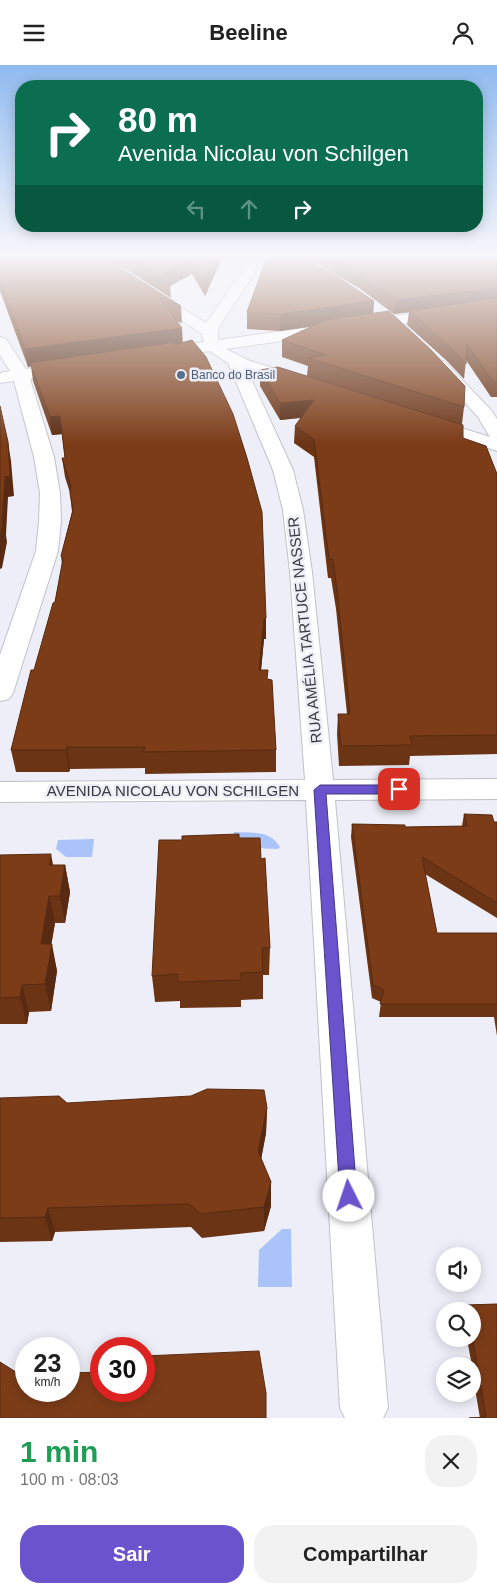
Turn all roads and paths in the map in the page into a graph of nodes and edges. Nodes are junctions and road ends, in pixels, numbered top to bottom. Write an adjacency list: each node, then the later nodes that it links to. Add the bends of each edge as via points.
1 (181, 317): 7 (street)
2 (223, 317): 7 (street)
3 (385, 317): 5 (street)
4 (416, 317): 5 (street)
5 (390, 321): 6 (street); 9 (street)
6 (404, 333)
7 (211, 339): 9 (street, via 225,356); 10 (street)
8 (0, 342): 13 (street)
9 (237, 343): 14 (street); 20 (street, RUA AMÉLIA TARTUCE NASSER, via 283,469 293,510)
10 (149, 355)
11 (430, 357): 16 (street, via 473,401)
12 (85, 365): 13 (street)
13 (10, 376): 18 (street, via 44,457 50,493 50,521 47,551)
14 (310, 382)
15 (412, 417): 17 (street)
16 (497, 433)
17 (497, 445)
18 (0, 693)
19 (497, 789): 20 (street, AVENIDA NICOLAU VON SCHILGEN)
20 (320, 790): 21 (street, AVENIDA NICOLAU VON SCHILGEN); 22 (street, RUA AMÉLIA TARTUCE NASSER)
21 (0, 792)
22 (364, 1408)

